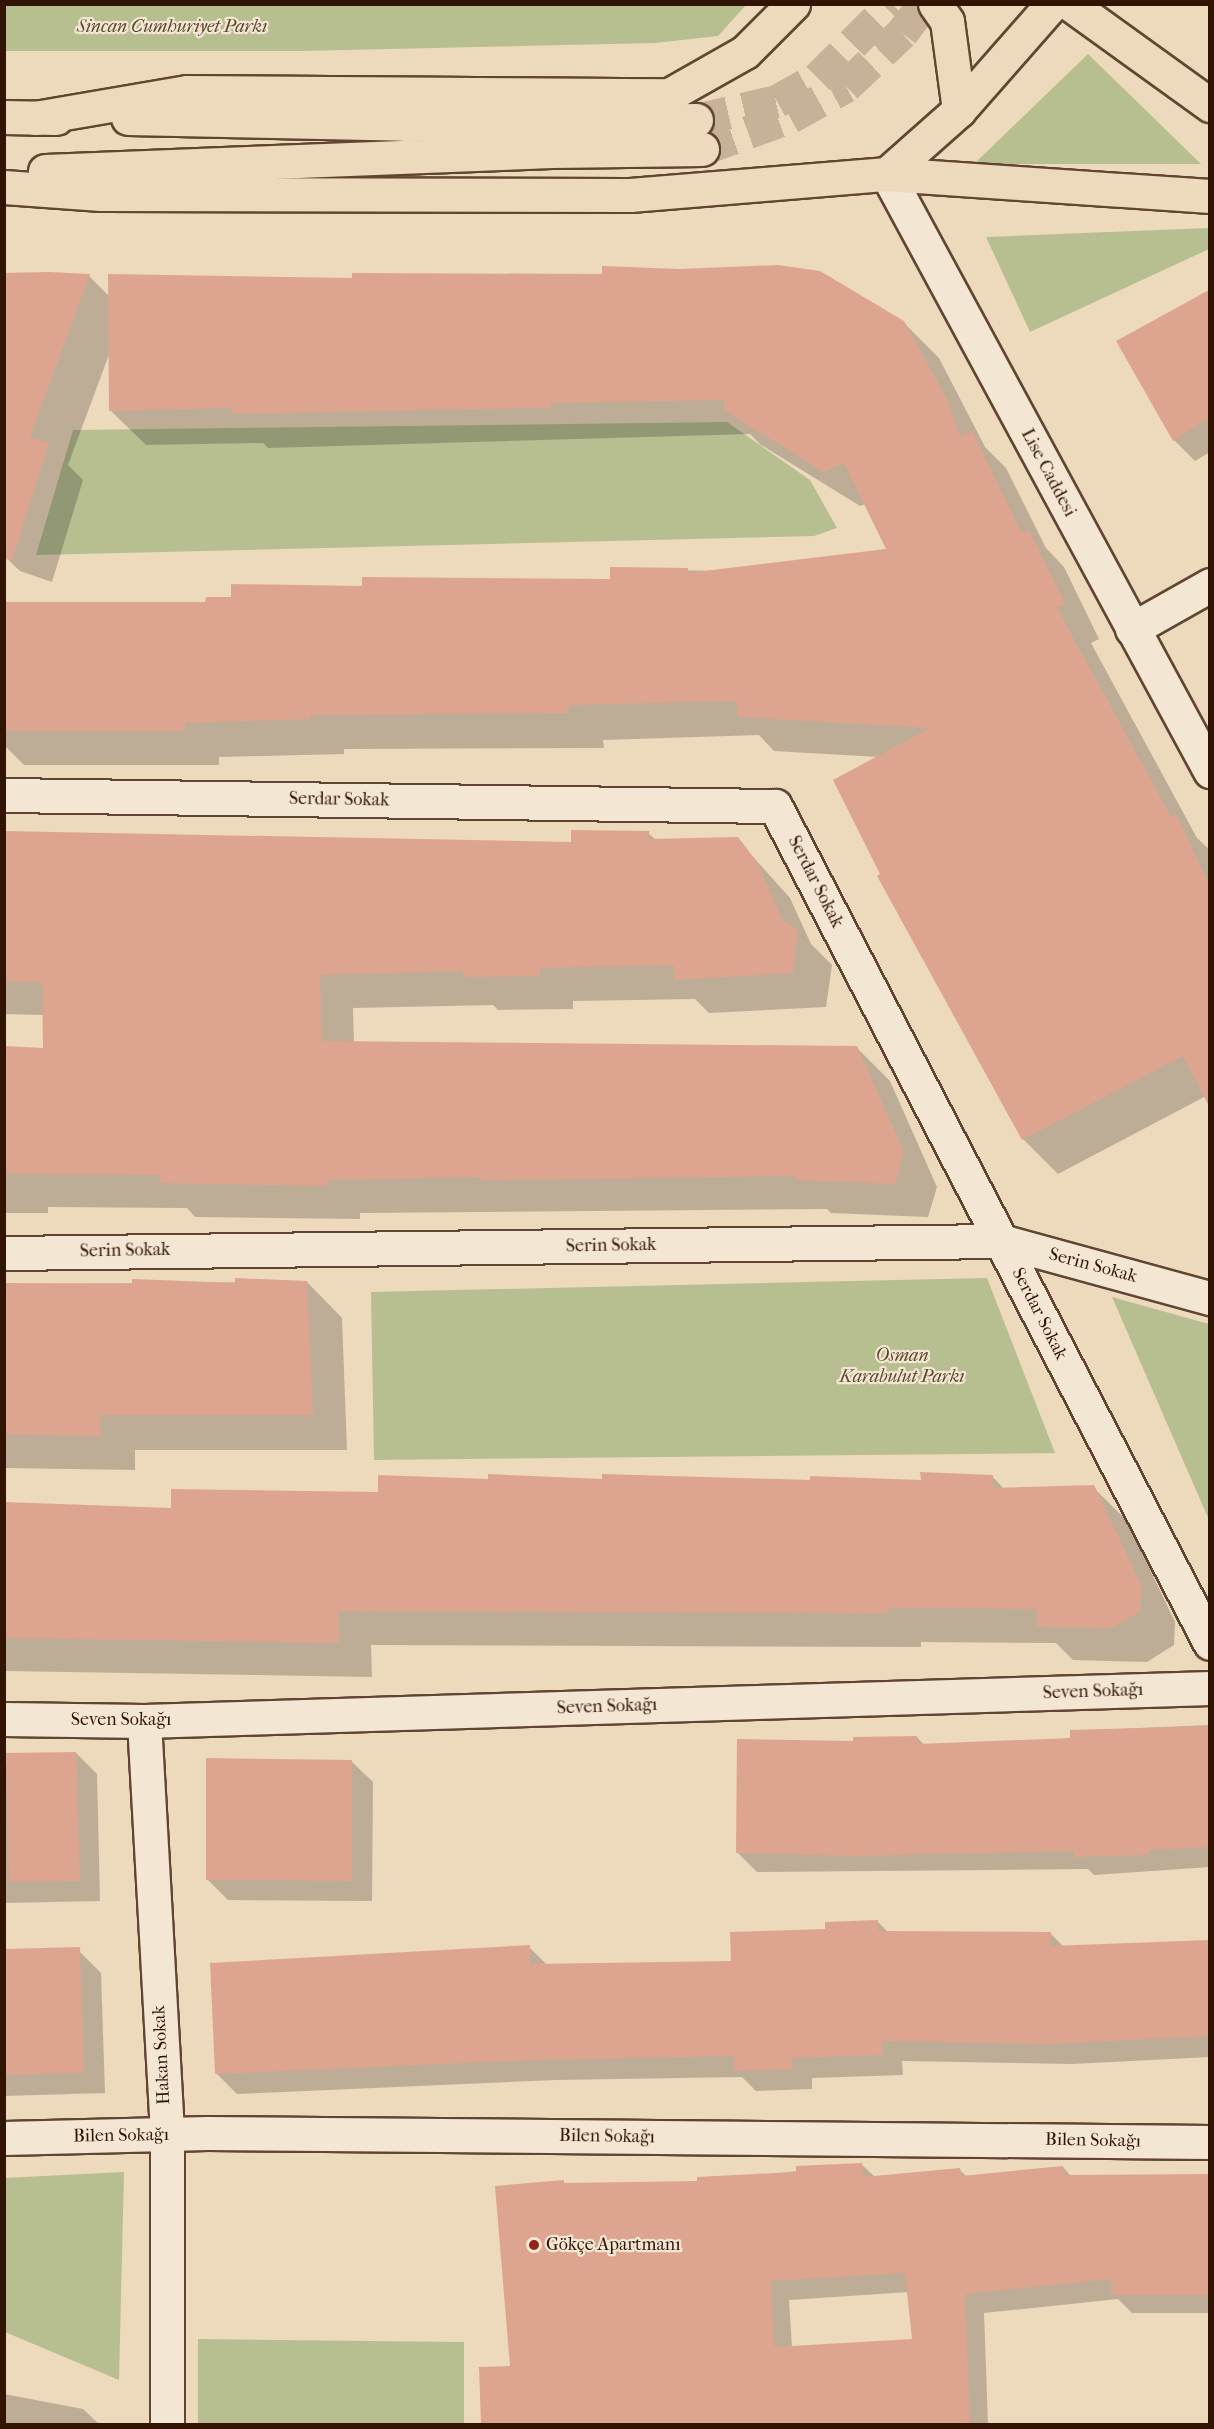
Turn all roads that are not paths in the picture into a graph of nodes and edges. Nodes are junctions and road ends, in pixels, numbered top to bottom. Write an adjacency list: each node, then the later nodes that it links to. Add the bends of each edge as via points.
1 (793, 4): 7 (main road, via 745,52 669,95 187,92)
2 (935, 4): 6 (main road, via 947,21)
3 (1052, 4): 6 (main road)
4 (1070, 4): 5 (main road)
5 (1209, 105)
6 (959, 110): 9 (main road)
7 (20, 117): 8 (main road, via 225,118 699,135 552,151)
8 (4, 173)
9 (887, 174): 10 (main road, via 630,195 101,194); 11 (main road); 13 (street, Lise Caddesi)
10 (4, 187)
11 (1209, 196)
12 (1209, 585): 13 (street)
13 (1132, 628): 14 (street, Lise Caddesi)
14 (1209, 771)
15 (4, 795): 16 (street, Serdar Sokak, via 775,807)
16 (1001, 1241): 17 (street, Serin Sokak); 18 (street, Serin Sokak); 19 (street, Serdar Sokak)
17 (4, 1253)
18 (1209, 1298)
19 (1209, 1643)
20 (1209, 1688): 22 (street, Seven Sokağı)
21 (4, 1719): 22 (street, Seven Sokağı)
22 (144, 1721): 23 (street, Hakan Sokak)
23 (167, 2135): 24 (street, Bilen Sokağı); 25 (street, Bilen Sokağı); 26 (street, Hakan Sokak)
24 (4, 2138)
25 (1209, 2142)
26 (167, 2424)

